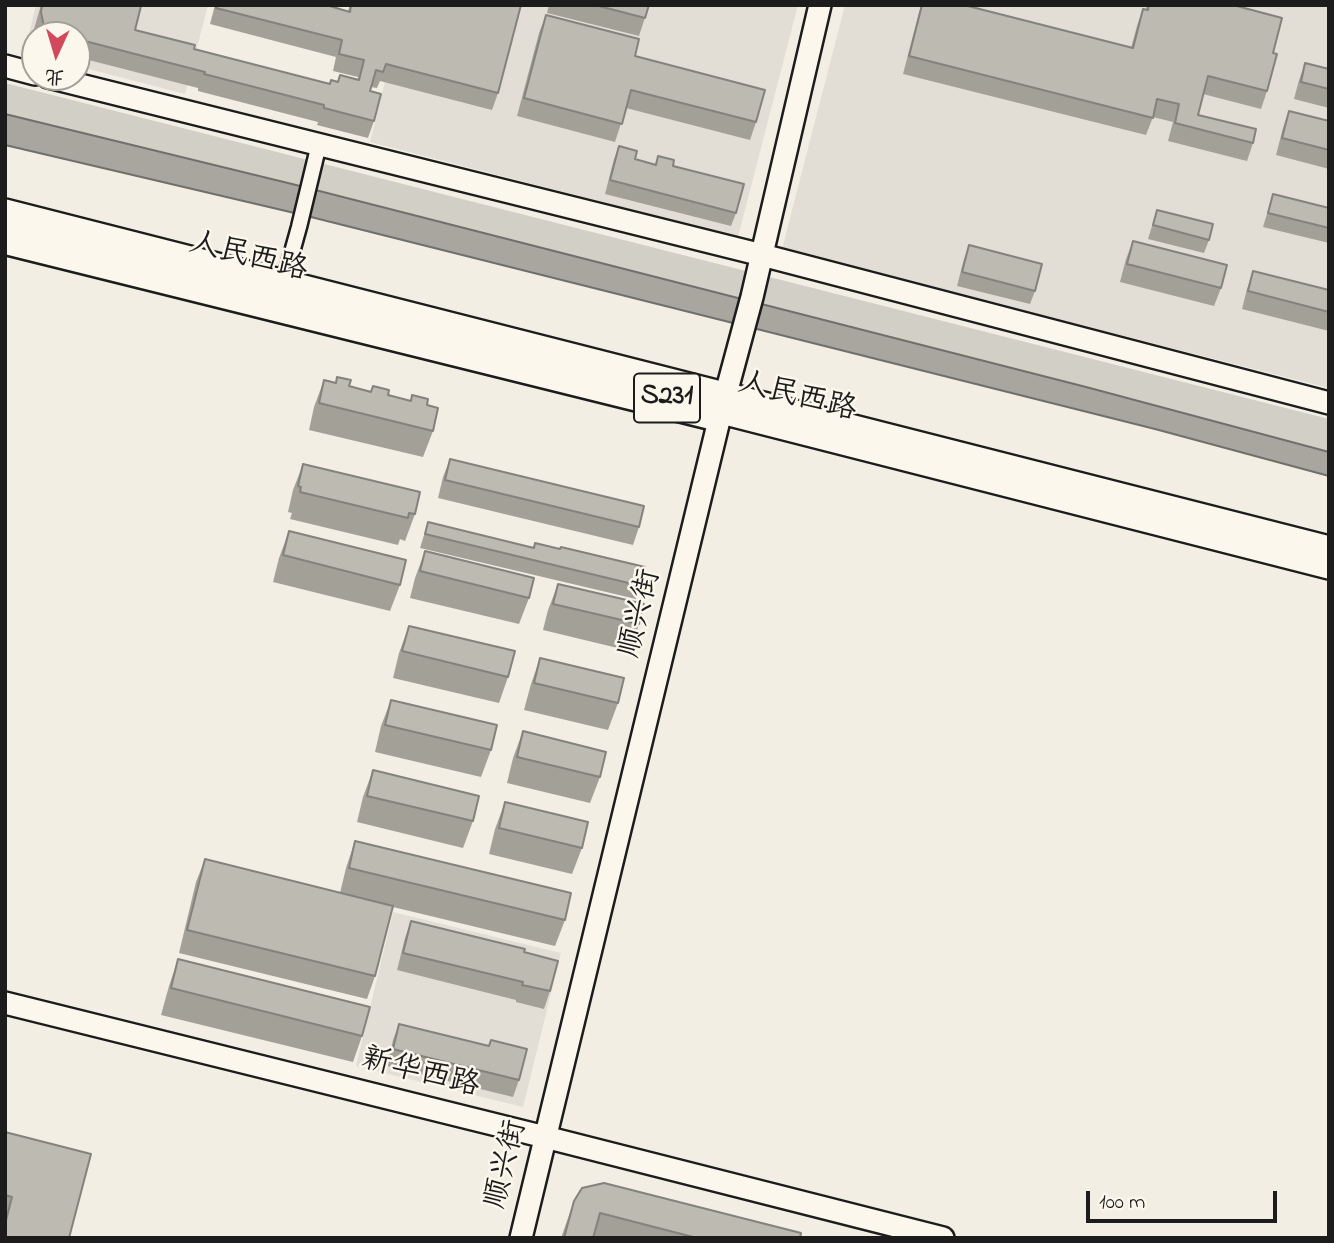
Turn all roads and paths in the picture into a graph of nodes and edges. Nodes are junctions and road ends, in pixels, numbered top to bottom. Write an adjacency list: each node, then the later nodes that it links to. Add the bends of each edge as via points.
1 (820, 5): 7 (street, 顺兴街)
2 (91, 88): 3 (street)
3 (318, 144): 7 (street); 8 (street)
4 (5, 211): 8 (main road, 人民西路 / S231)
5 (5, 229): 10 (main road, 人民西路 / S231)
6 (5, 247): 10 (street)
7 (762, 255): 9 (street); 10 (street, 顺兴街)
8 (284, 281): 10 (main road, 人民西路 / S231)
9 (1329, 403)
10 (722, 410): 11 (main road, 人民西路 / S231); 12 (main road, 人民西路 / S231); 14 (street, 顺兴街)
11 (1329, 548)
12 (1329, 567)
13 (5, 1003): 14 (street, 新华西路)
14 (545, 1137): 15 (street, 顺兴街); 16 (street, 新华西路)
15 (521, 1238)
16 (943, 1238)

